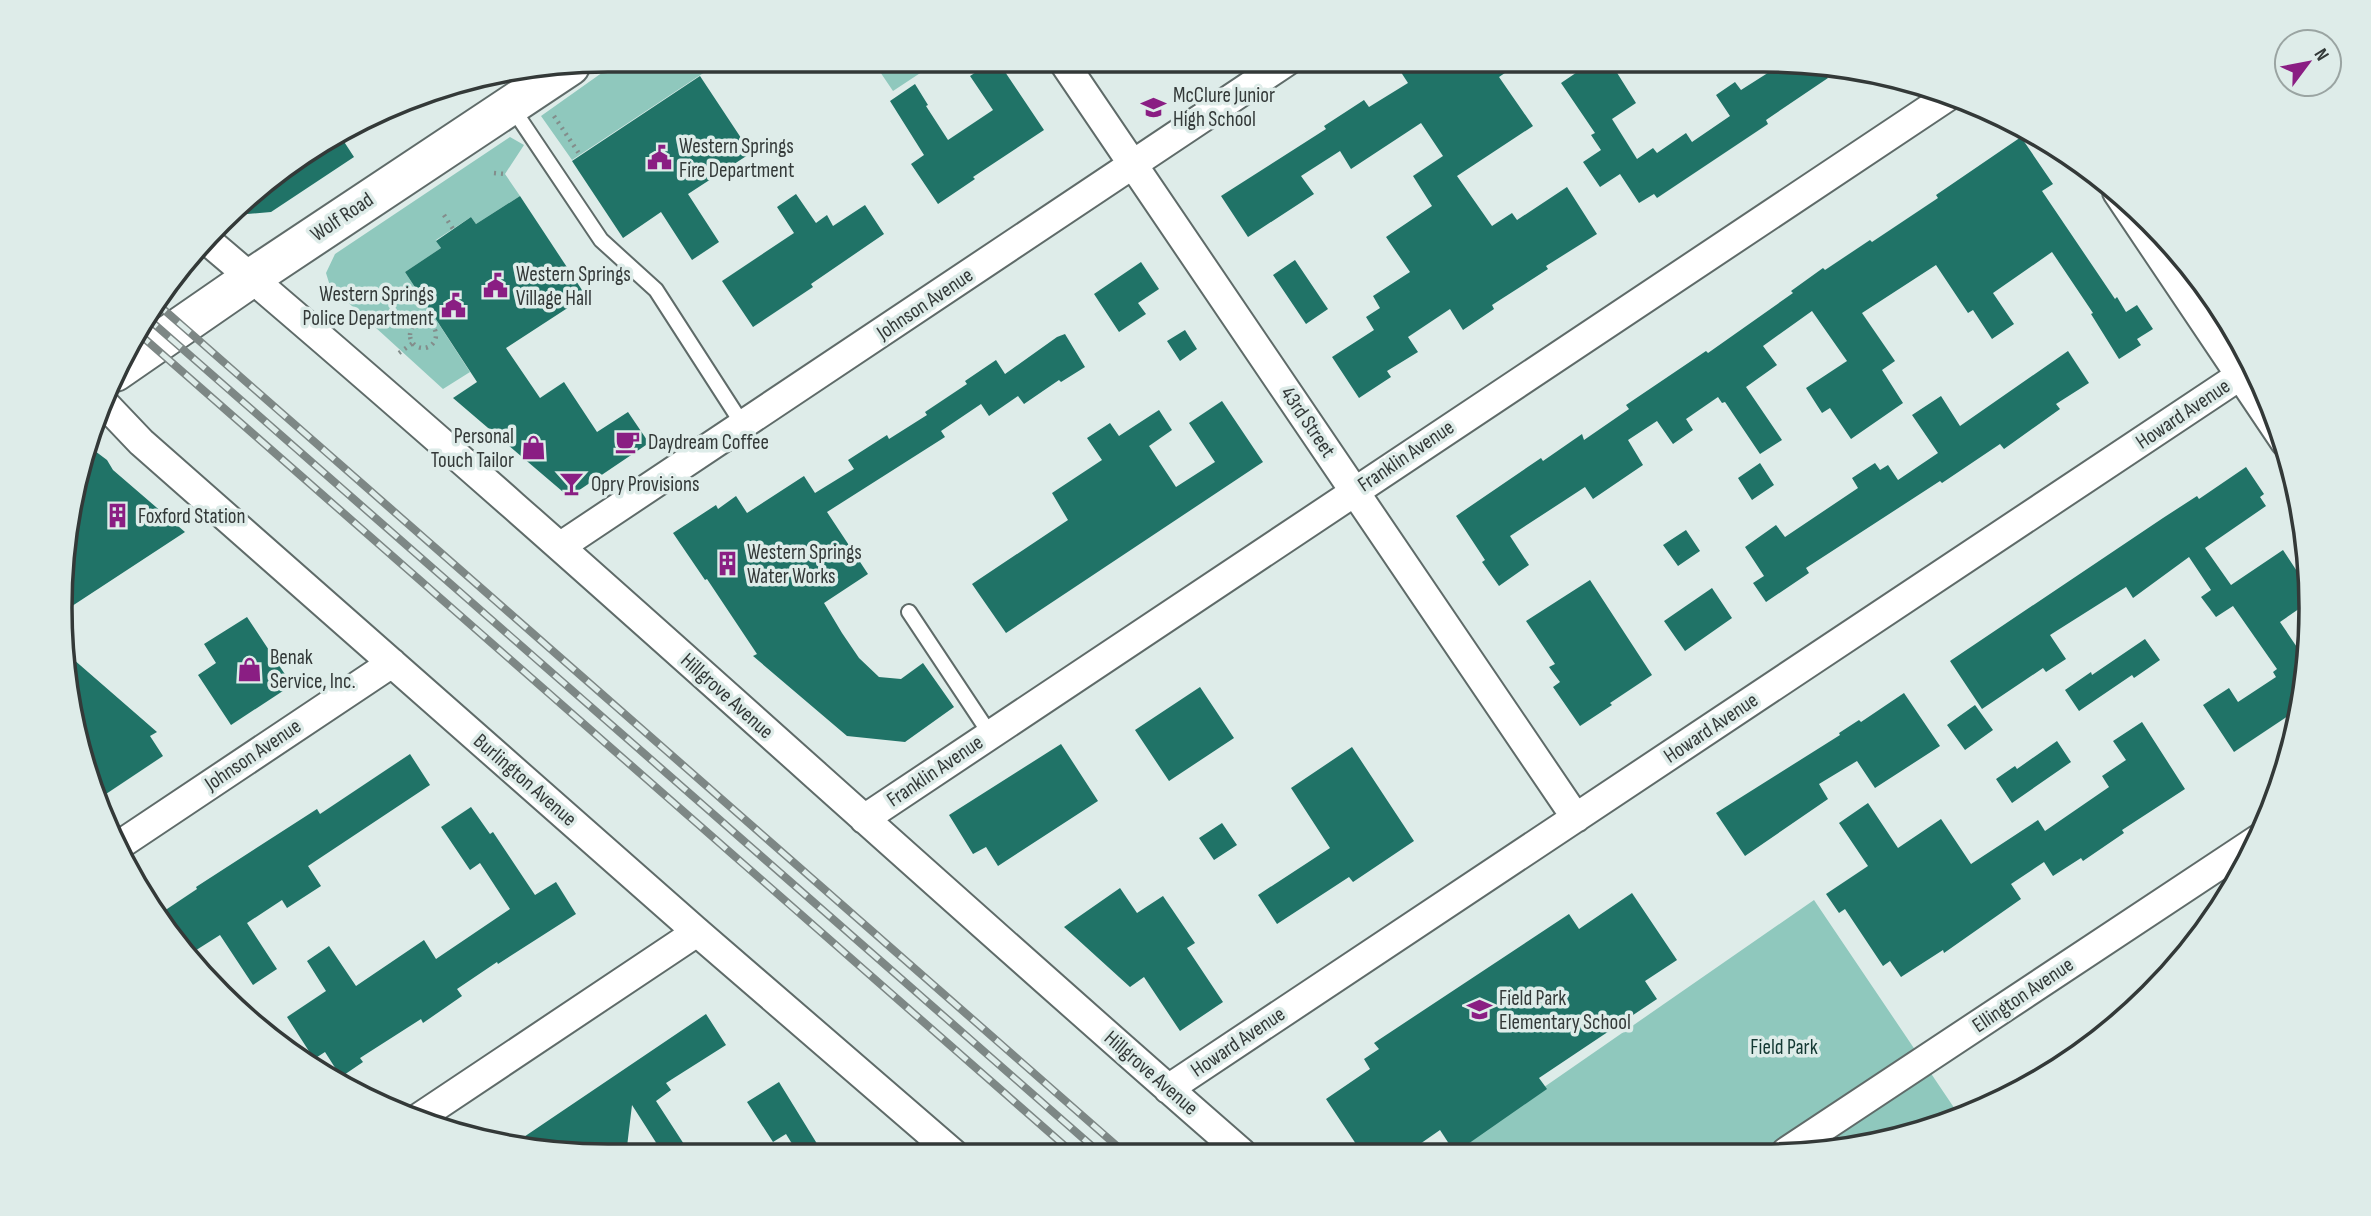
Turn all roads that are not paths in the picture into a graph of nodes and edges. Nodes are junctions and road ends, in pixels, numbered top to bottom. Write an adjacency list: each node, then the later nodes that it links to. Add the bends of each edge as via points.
1 (1070, 72): 6 (street, 43rd Street)
2 (1271, 72): 6 (street, Johnson Avenue)
3 (557, 74): 5 (main road, Wolf Road)
4 (1940, 102): 15 (street, Franklin Avenue)
5 (511, 105): 9 (main road, Wolf Road); 14 (lane, via 601,240 656,290)
6 (1133, 166): 14 (street, Johnson Avenue); 15 (street, 43rd Street)
7 (2149, 236): 10 (street)
8 (213, 246): 9 (street, Hillgrove Avenue)
9 (251, 278): 11 (main road, Wolf Road); 16 (street, Hillgrove Avenue)
10 (2237, 358)
11 (133, 359)
12 (2245, 373): 20 (street, Howard Avenue)
13 (110, 410): 18 (street, Burlington Avenue)
14 (743, 425): 16 (street, Johnson Avenue)
15 (1354, 491): 19 (street, Franklin Avenue); 20 (street, 43rd Street)
16 (561, 546): 21 (street, Hillgrove Avenue)
17 (909, 612): 19 (lane)
18 (392, 663): 22 (street, Johnson Avenue); 24 (street, Burlington Avenue)
19 (990, 734): 21 (street, Franklin Avenue)
20 (1576, 818): 25 (street, Howard Avenue)
21 (864, 819): 25 (street, Hillgrove Avenue)
22 (125, 841)
23 (2241, 851): 27 (street, Ellington Avenue)
24 (697, 932): 26 (street); 28 (street, Burlington Avenue)
25 (1168, 1089): 29 (street, Hillgrove Avenue)
26 (427, 1112)
27 (1800, 1143)
28 (942, 1144)
29 (1232, 1144)

